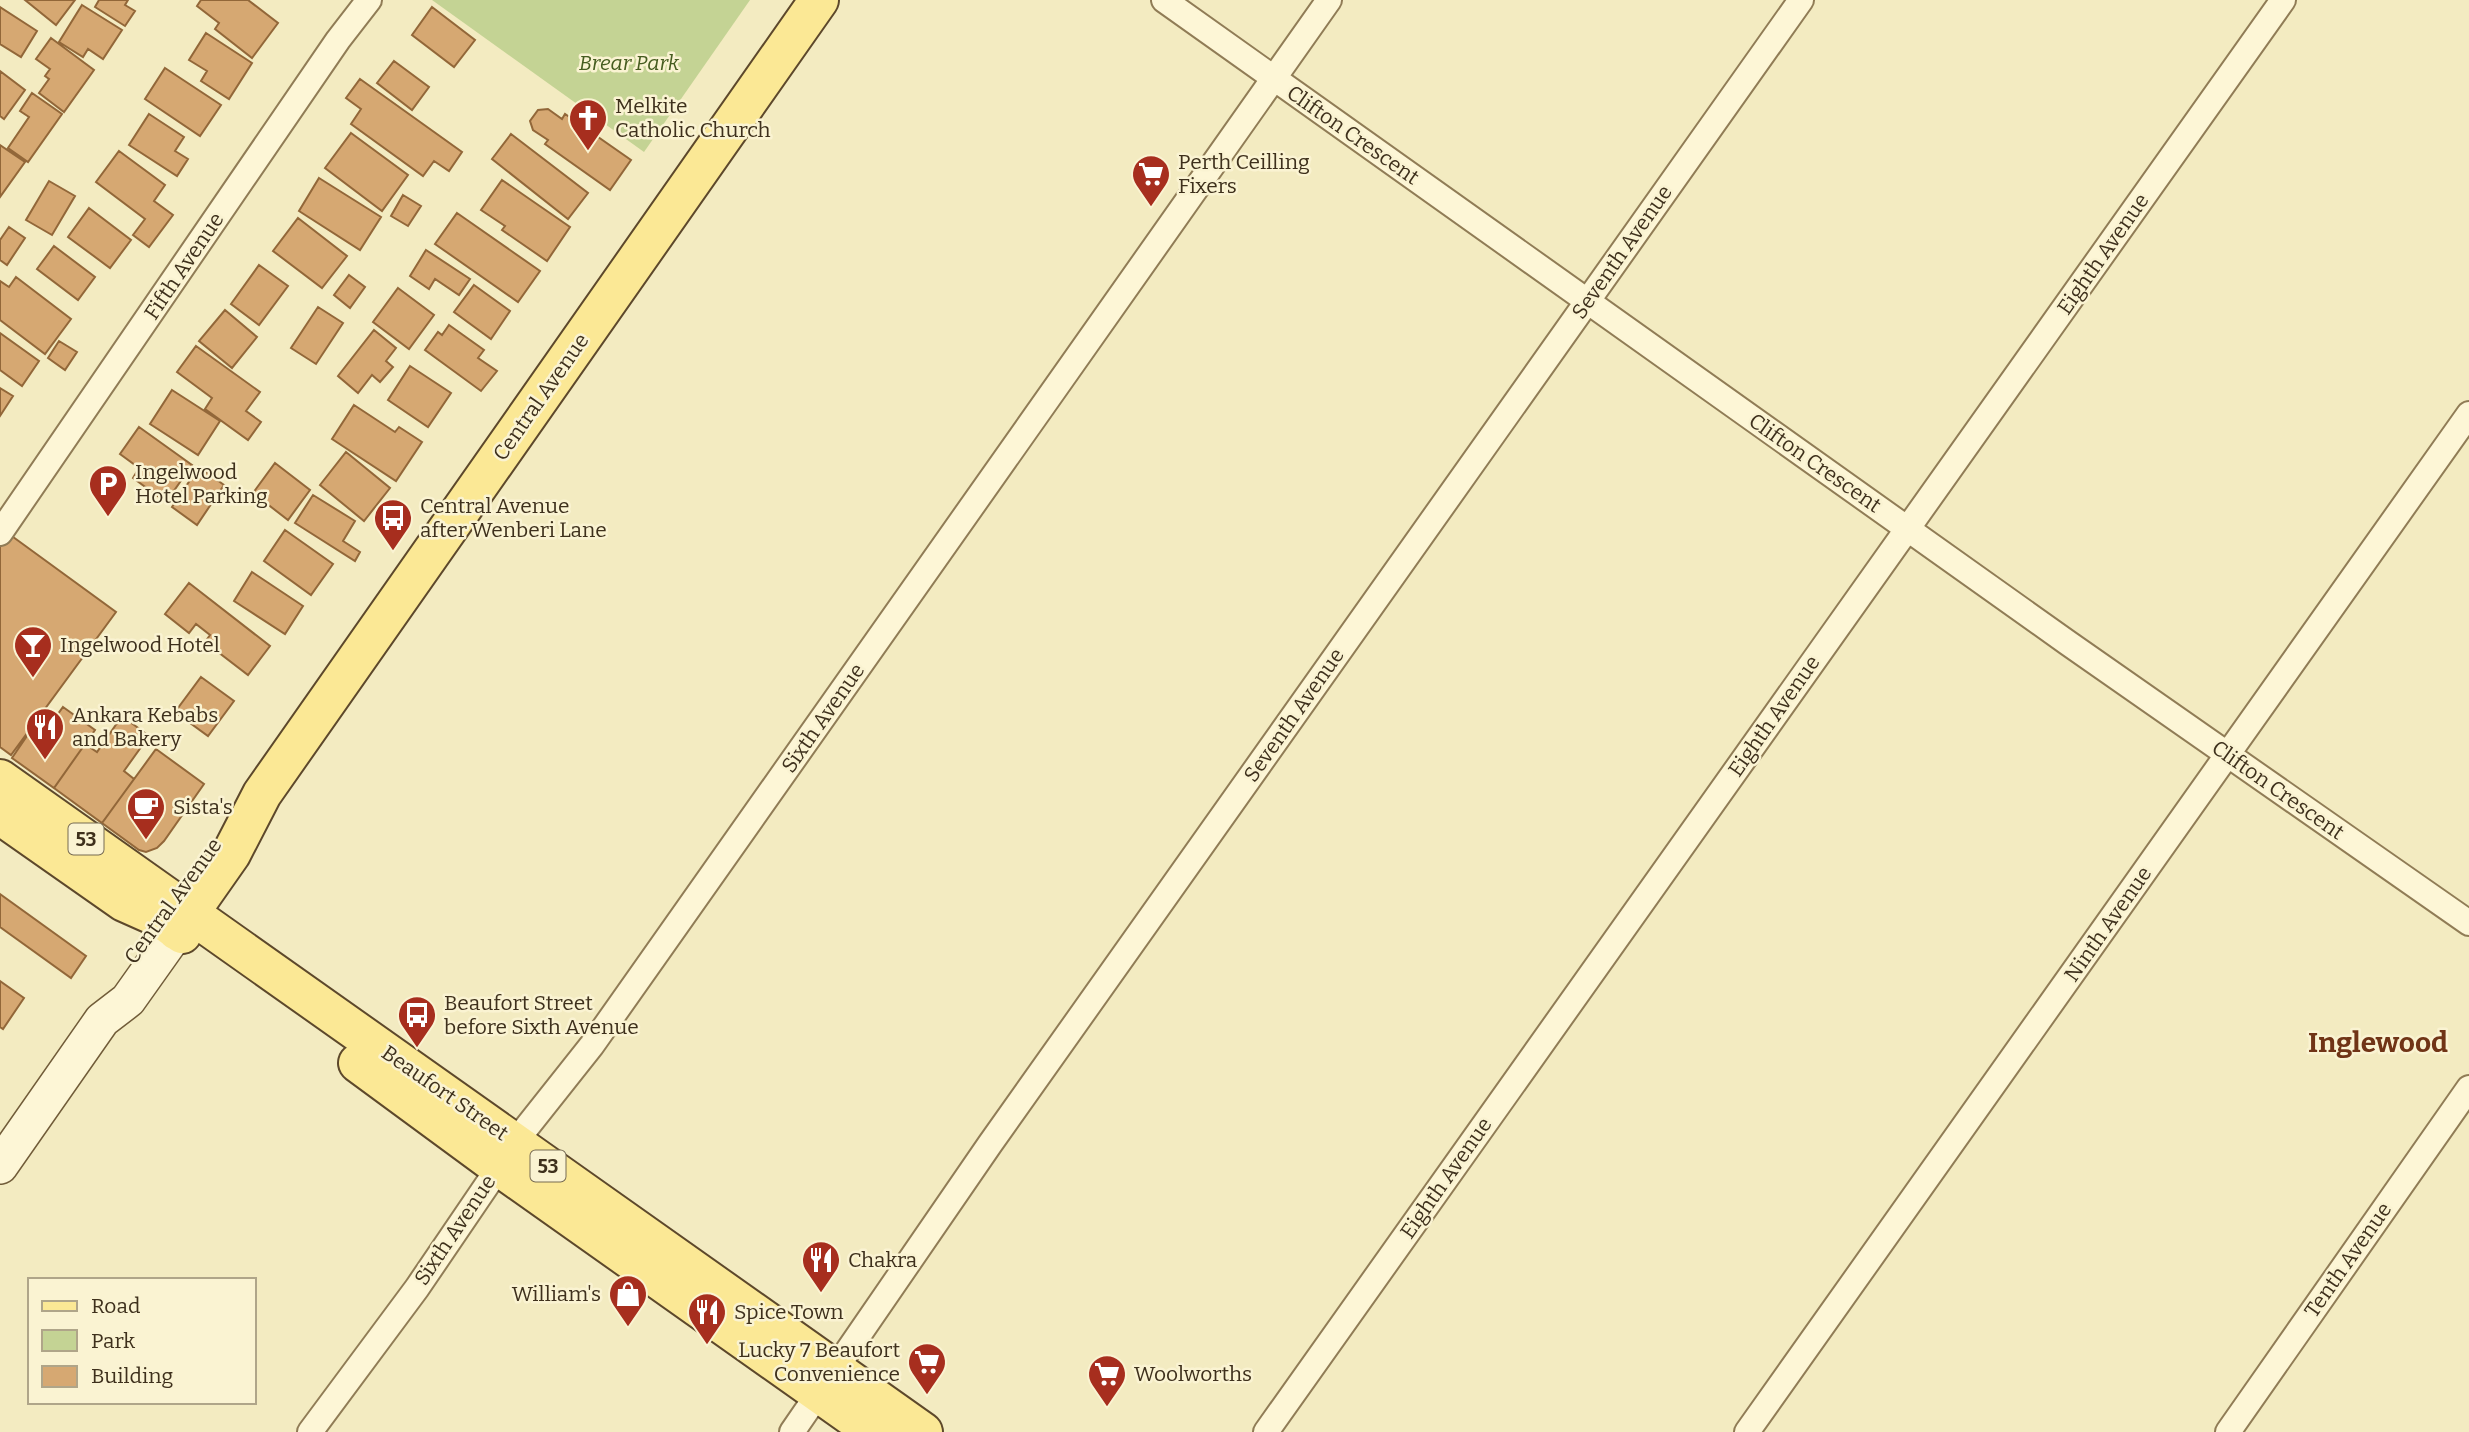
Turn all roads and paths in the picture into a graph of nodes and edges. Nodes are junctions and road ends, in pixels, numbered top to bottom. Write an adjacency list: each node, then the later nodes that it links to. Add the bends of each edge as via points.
1 (369, 0): 11 (street, Fifth Avenue)
2 (819, 0): 15 (main road, Central Avenue, via 262,794 215,840)
3 (1164, 0): 7 (street, Clifton Crescent)
4 (1329, 0): 7 (street, Sixth Avenue)
5 (1801, 0): 8 (street, Seventh Avenue)
6 (2284, 0): 10 (street, Eighth Avenue)
7 (1275, 79): 8 (street, Clifton Crescent); 18 (street, Sixth Avenue, via 592,1045)
8 (1587, 301): 10 (street, Clifton Crescent); 20 (street, Seventh Avenue)
9 (2469, 414): 12 (street, Ninth Avenue)
10 (1907, 528): 12 (street, Clifton Crescent); 25 (street, Eighth Avenue)
11 (0, 533)
12 (2228, 756): 16 (street, Clifton Crescent); 26 (street, Ninth Avenue)
13 (0, 779): 15 (main road, Beaufort Street / 53)
14 (0, 815): 15 (main road, Beaufort Street / 53, via 124,902)
15 (175, 916): 18 (main road, Beaufort Street / 53, via 214,955); 19 (main road, Central Avenue, via 111,988 102,1020)
16 (2469, 923)
17 (2469, 1088): 27 (street, Tenth Avenue)
18 (507, 1155): 20 (main road, Beaufort Street / 53); 21 (street, Sixth Avenue)
19 (0, 1166)
20 (826, 1382): 22 (street, Seventh Avenue); 23 (main road, Beaufort Street / 53); 24 (main road, Beaufort Street / 53)
21 (310, 1432)
22 (792, 1432)
23 (874, 1432)
24 (923, 1432)
25 (1266, 1432)
26 (1747, 1432)
27 (2228, 1432)

